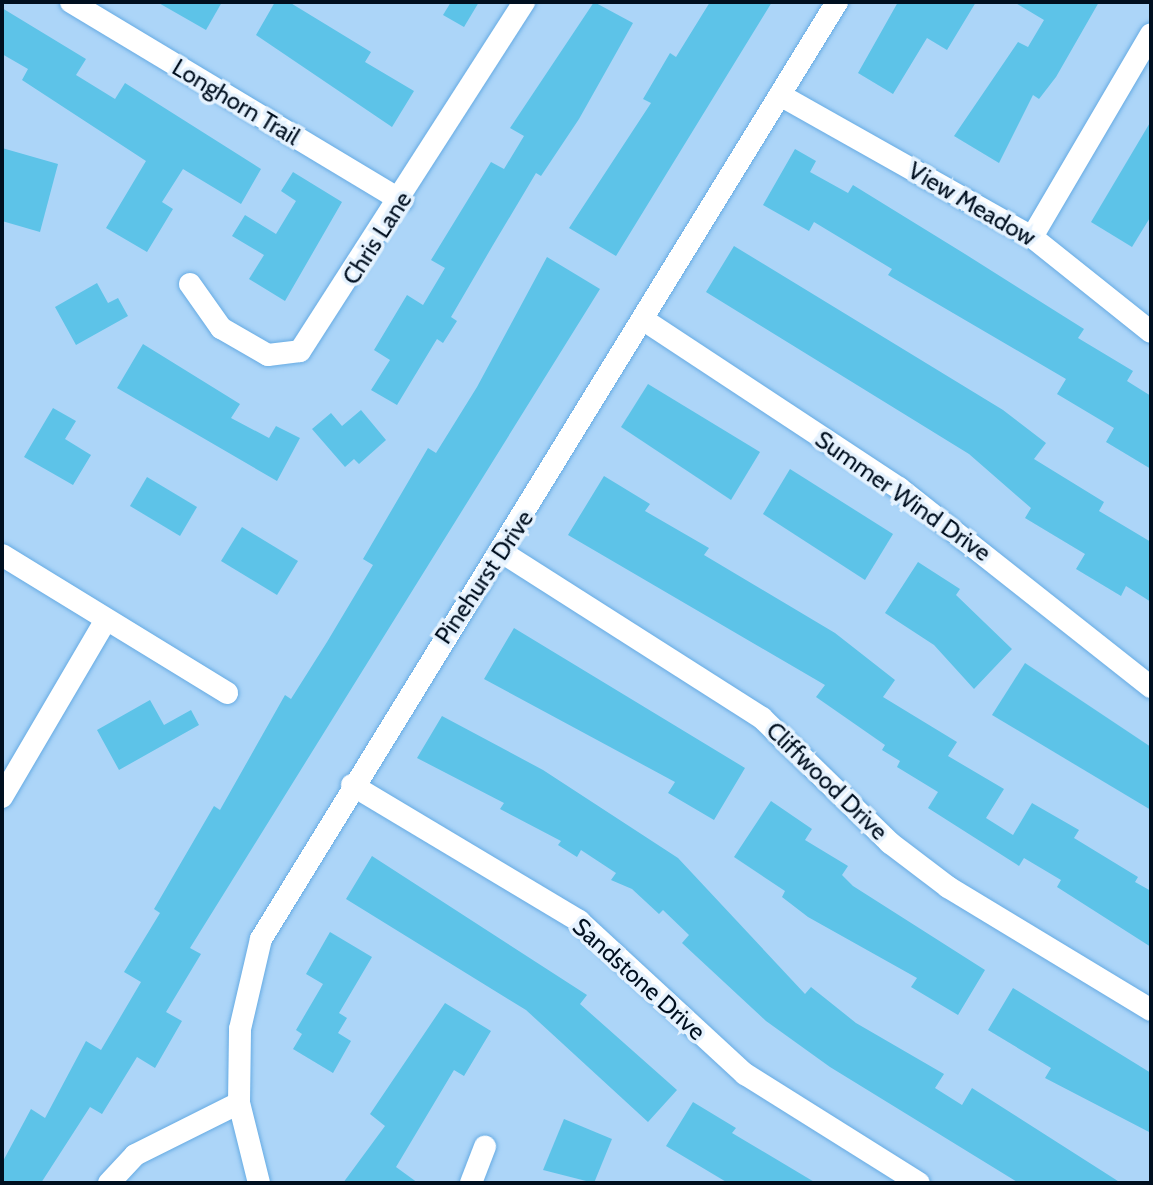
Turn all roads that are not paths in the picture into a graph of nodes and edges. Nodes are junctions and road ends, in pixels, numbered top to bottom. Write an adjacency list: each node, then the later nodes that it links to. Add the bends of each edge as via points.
1 (71, 2): 4 (street, Longhorn Trail)
2 (524, 2): 7 (street, Chris Lane)
3 (837, 2): 6 (street, Pinehurst Drive)
4 (102, 10): 7 (street, Longhorn Trail)
5 (1151, 34): 8 (street)
6 (780, 95): 8 (street, View Meadow); 10 (street, Pinehurst Drive)
7 (402, 201): 9 (street, Chris Lane, via 300,351 268,355 221,328)
8 (1032, 237): 11 (street, View Meadow)
9 (190, 284)
10 (644, 320): 12 (street, Pinehurst Drive); 15 (street, Summer Wind Drive, via 899,488)
11 (1151, 332)
12 (503, 553): 17 (street, Pinehurst Drive); 19 (street, Cliffwood Drive, via 762,718 890,843 948,887)
13 (2, 555): 14 (street)
14 (106, 620): 16 (street); 18 (street)
15 (1151, 687)
16 (227, 693)
17 (352, 785): 20 (street, Pinehurst Drive, via 261,939 240,1029); 25 (street, Sandstone Drive, via 579,921 745,1074)
18 (2, 797)
19 (1151, 1010)
20 (239, 1103): 22 (street, via 135,1155); 23 (street, Pinehurst Drive)
21 (485, 1147): 24 (street)
22 (109, 1183)
23 (259, 1183)
24 (471, 1183)
25 (919, 1183)

